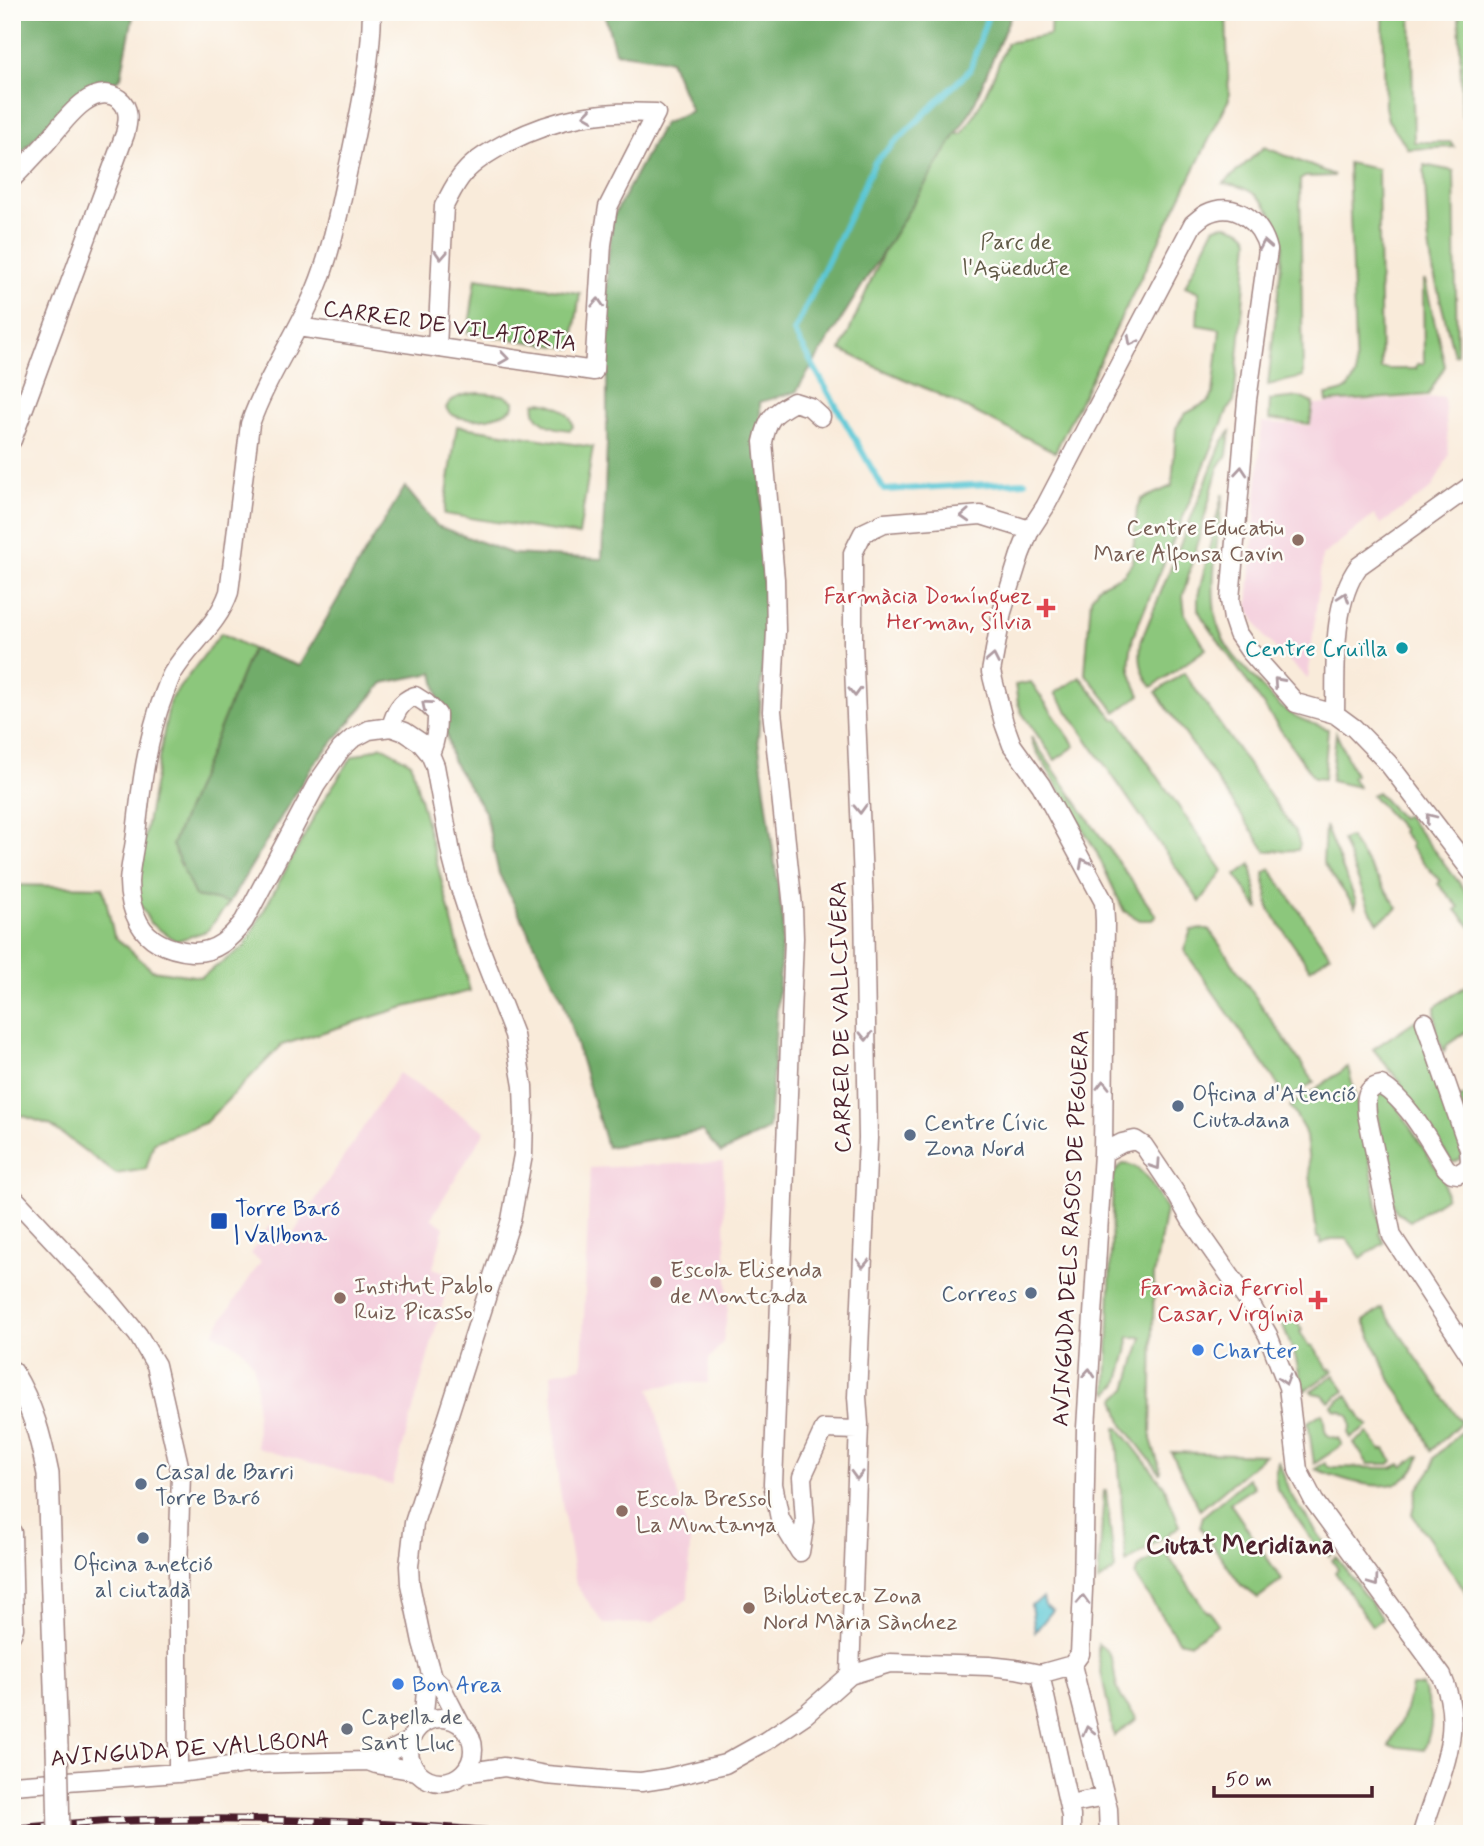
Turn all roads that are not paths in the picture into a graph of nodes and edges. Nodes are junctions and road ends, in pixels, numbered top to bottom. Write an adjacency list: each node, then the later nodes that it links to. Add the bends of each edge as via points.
1 (372, 12): 3 (street, via 367,77 333,236)
2 (12, 179): 6 (street, via 74,109 104,95 122,102 129,116 125,134)
3 (298, 327): 4 (street, CARRER DE VILATORTA); 10 (street, via 250,424 225,605 172,675 155,717 129,880 140,925 154,940 179,950 215,949 233,936 316,785 341,749 369,730)
4 (437, 348): 4 (street, CARRER DE VILATORTA, one-way to 4, via 594,371 600,258 608,207 656,113 627,111 568,118 497,148 463,173 444,206)
5 (821, 416): 18 (street, via 794,402 767,422 763,442 775,579 772,711 794,938 773,1484 780,1519 800,1552 802,1477 824,1429)
6 (12, 440)
7 (1472, 485): 9 (street, one-way to 7, via 1339,611 1351,577 1359,566)
8 (1030, 530): 9 (street, AVINGUDA DELS RASOS DE PEGUERA, one-way to 8, via 1296,703 1249,650 1233,619 1230,600 1245,422 1268,250 1266,237 1241,213 1220,210 1193,224); 14 (street, AVINGUDA DELS RASOS DE PEGUERA, one-way to 8, via 1104,902 1041,785 1013,745 991,672 1002,612); 18 (street, CARRER DE VALLCIVERA, one-way to 18, via 981,515 884,523 863,533 853,553 868,1138)
9 (1335, 714): 12 (street, one-way to 9, via 1388,763)
10 (391, 727): 11 (street, via 420,742); 11 (street, one-way to 10, via 437,715 426,703 415,696 408,699 394,715)
11 (430, 754): 24 (street, via 459,885 514,1035 524,1115 523,1154 511,1220 414,1523 410,1584)
12 (1472, 872)
13 (1425, 1022): 16 (street, via 1469,1149 1468,1168 1458,1174 1446,1168 1411,1115 1381,1085 1368,1091 1367,1114 1392,1236)
14 (1103, 1153): 21 (street, AVINGUDA DELS RASOS DE PEGUERA, one-way to 14, via 1080,1654 1086,1428); 40 (street, one-way to 40, via 1135,1140 1144,1146 1252,1307 1288,1387 1294,1448 1303,1482 1442,1676 1452,1706 1450,1749)
15 (12, 1196): 32 (street, via 110,1301 156,1365 181,1474)
16 (1472, 1358)
17 (12, 1372): 37 (street, bridge, via 41,1436 48,1474)
18 (858, 1430): 23 (street, CARRER DE VALLCIVERA, one-way to 23)
19 (12, 1532): 20 (street)
20 (12, 1634)
21 (1072, 1665): 22 (street); 35 (street, AVINGUDA DELS RASOS DE PEGUERA, one-way to 21)
22 (1041, 1674): 23 (street, via 989,1666 890,1663); 36 (street)
23 (850, 1675): 30 (street, via 806,1714 725,1764 640,1782 559,1777)
24 (432, 1678): 25 (street); 26 (street, via 440,1684)
25 (423, 1724): 26 (street, via 438,1718); 27 (street)
26 (461, 1725): 28 (street)
27 (410, 1741): 29 (street, AVINGUDA DE VALLBONA); 31 (street, via 410,1760)
28 (473, 1745): 30 (street); 33 (street, via 472,1760)
29 (371, 1761): 31 (street, AVINGUDA DE VALLBONA); 32 (street, AVINGUDA DE VALLBONA, via 245,1764)
30 (504, 1767): 33 (street)
31 (416, 1771): 33 (street, via 436,1783)
32 (178, 1773): 34 (street, AVINGUDA DE VALLBONA)
33 (464, 1773)
34 (12, 1784)
35 (1105, 1797): 36 (street); 39 (street, AVINGUDA DELS RASOS DE PEGUERA)
36 (1069, 1804): 38 (street)
37 (59, 1834)
38 (1071, 1834)
39 (1109, 1834)
40 (1422, 1834)

